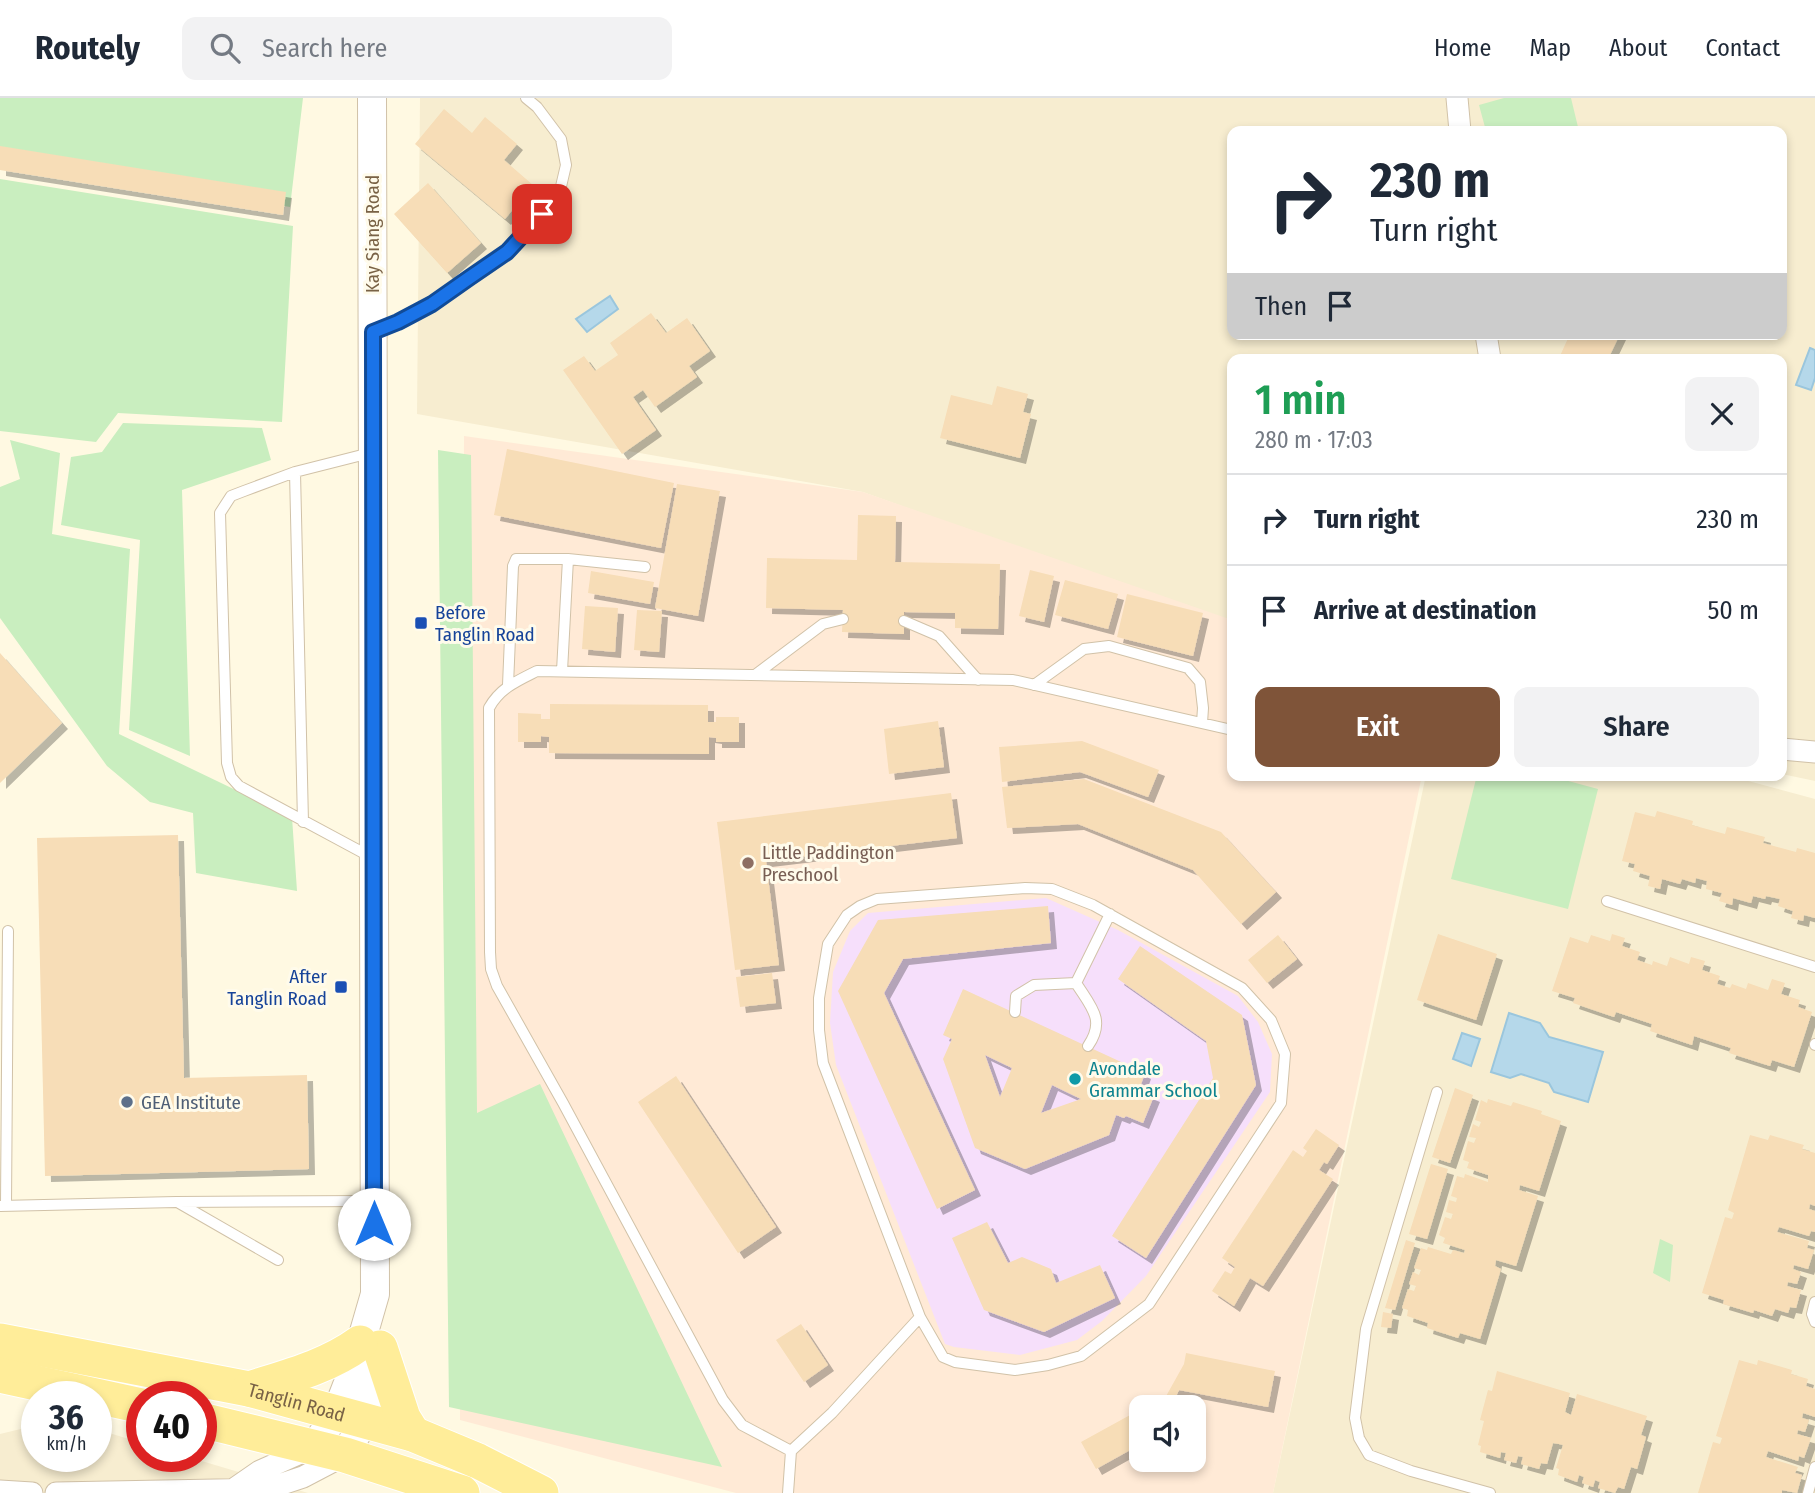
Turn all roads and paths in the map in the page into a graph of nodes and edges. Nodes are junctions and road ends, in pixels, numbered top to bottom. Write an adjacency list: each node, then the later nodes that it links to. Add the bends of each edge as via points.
1 (372, 98): 5 (street, Kay Siang Road)
2 (526, 98): 5 (lane, via 561,139 566,165 559,195 507,252 432,304)
3 (1457, 98): 4 (street)
4 (1460, 126)
5 (373, 332): 6 (street, Kay Siang Road)
6 (373, 452): 7 (lane); 22 (street, Kay Siang Road)
7 (295, 472): 21 (lane); 21 (lane, via 231,496 220,513 231,777)
8 (568, 559): 9 (lane); 12 (lane); 15 (lane, via 516,559)
9 (645, 567)
10 (843, 619): 13 (lane, via 823,624)
11 (904, 621): 14 (lane, via 940,636)
12 (562, 671): 13 (lane); 15 (lane, via 537,671)
13 (755, 675): 14 (lane)
14 (978, 680): 16 (lane)
15 (508, 685): 49 (lane, via 489,708 490,953 497,986 723,1400 742,1425)
16 (1034, 685): 17 (lane); 17 (lane, via 1084,649 1109,646 1188,668 1200,682)
17 (1202, 723): 18 (lane)
18 (1227, 729)
19 (1787, 750): 20 (street)
20 (1815, 752)
21 (303, 822): 22 (lane)
22 (374, 859): 33 (street, Kay Siang Road)
23 (1607, 901): 26 (lane)
24 (1110, 914): 27 (lane); 38 (lane, via 1052,889 877,899 847,915 828,944 819,998 823,1063); 38 (lane, via 1242,988 1257,1004 1271,1020 1285,1054 1281,1103 1149,1304 1081,1356 1015,1370 955,1362 943,1357)
25 (8, 932): 29 (lane)
26 (1815, 967)
27 (1076, 984): 28 (lane, via 1034,985 1016,996); 30 (lane, via 1097,1014 1097,1034)
28 (1014, 1012)
29 (3, 1046): 32 (lane)
30 (1088, 1046)
31 (1437, 1092): 58 (lane, via 1366,1329 1355,1418 1368,1455)
32 (3, 1113): 35 (lane)
33 (374, 1201): 34 (lane); 41 (street, Kay Siang Road, via 375,1294 382,1313)
34 (176, 1202): 35 (lane); 36 (lane)
35 (3, 1206)
36 (278, 1260)
37 (1815, 1302): 39 (lane)
38 (920, 1317): 49 (lane)
39 (1815, 1322)
40 (0, 1341): 43 (main road, Tanglin Road)
41 (370, 1345): 43 (main road); 45 (street, Kay Siang Road, via 353,1370); 47 (main road)
42 (0, 1375): 44 (main road)
43 (249, 1389): 45 (main road, Tanglin Road)
44 (126, 1402)
45 (349, 1418): 47 (main road, Tanglin Road); 48 (street, Kay Siang Road)
46 (217, 1424): 48 (main road, Tanglin Road)
47 (413, 1434): 56 (main road, Tanglin Road)
48 (329, 1451): 51 (street, via 260,1471); 51 (street, via 303,1477 278,1486); 55 (main road, Tanglin Road)
49 (791, 1451): 57 (lane)
50 (1815, 1467): 59 (lane)
51 (234, 1489): 54 (street)
52 (0, 1491): 53 (street)
53 (32, 1493)
54 (56, 1493)
55 (462, 1493)
56 (541, 1493)
57 (788, 1493)
58 (1490, 1493)
59 (1808, 1493)

